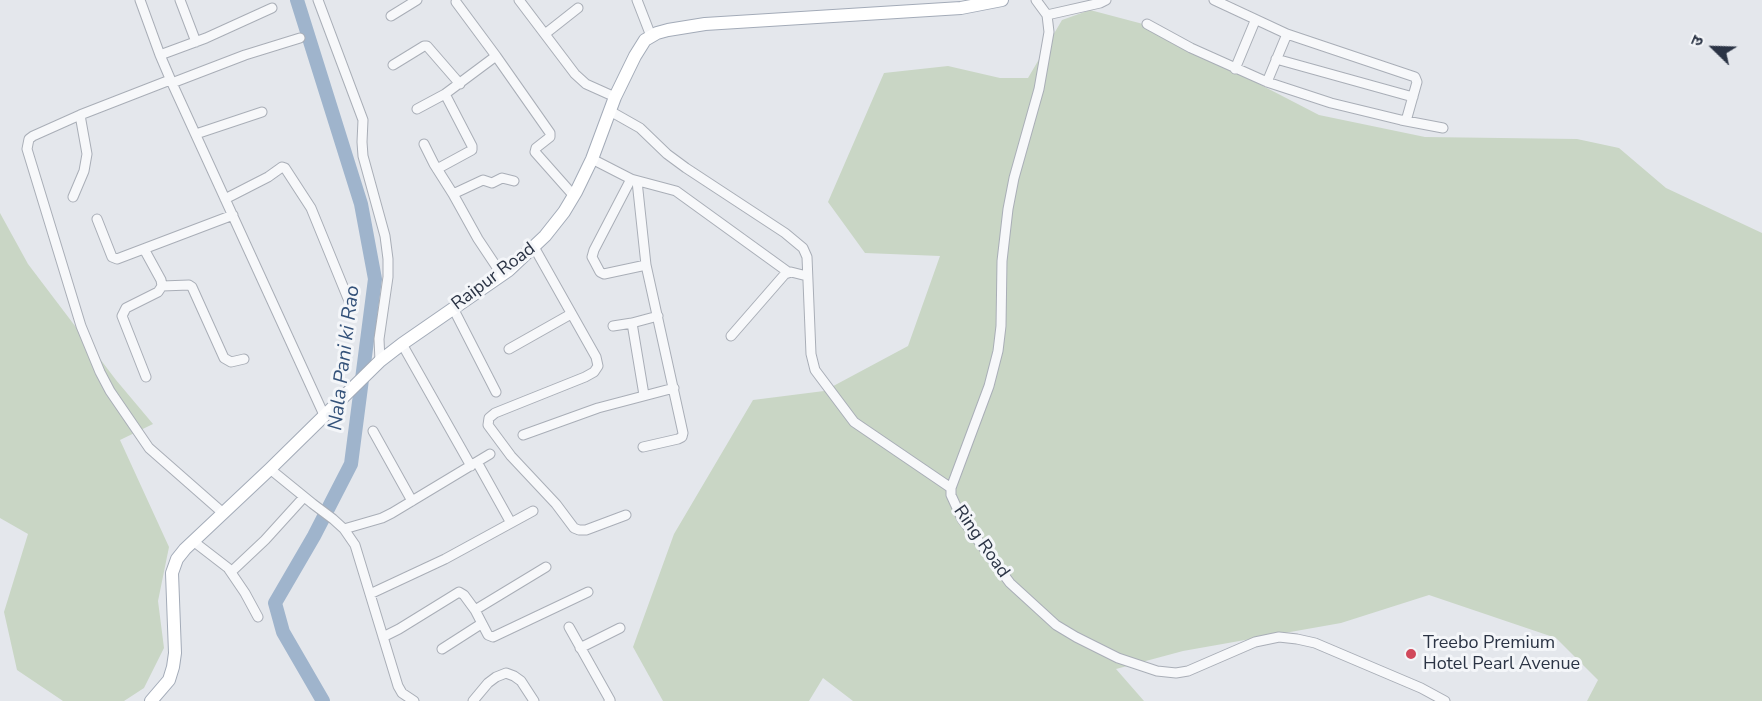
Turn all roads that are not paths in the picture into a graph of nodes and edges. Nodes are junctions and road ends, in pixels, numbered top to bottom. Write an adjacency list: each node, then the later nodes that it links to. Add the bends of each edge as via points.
1 (140, 0): 23 (street)
2 (180, 0): 22 (street)
3 (318, 0): 69 (street, via 363,120 362,150 385,236 388,277)
4 (417, 0): 15 (street)
5 (519, 0): 18 (street)
6 (637, 0): 20 (street)
7 (1002, 0): 20 (main road, via 961,8 705,24)
8 (1036, 0): 14 (street)
9 (1106, 0): 14 (street)
10 (1214, 0): 16 (street)
11 (456, 2): 24 (street)
12 (272, 8): 22 (street)
13 (578, 8): 18 (street)
14 (1047, 15): 81 (street, Ring Road, via 1049,33 1043,70 1008,209 998,351)
15 (391, 16)
16 (1256, 21): 19 (street); 27 (street)
17 (1147, 24): 27 (street)
18 (545, 33): 32 (street, via 586,84)
19 (1287, 34): 25 (street); 33 (street, via 1415,77)
20 (651, 36): 32 (main road, Raipur Road, via 634,56)
21 (300, 38): 28 (street)
22 (196, 42): 23 (street)
23 (160, 55): 28 (street)
24 (496, 56): 30 (street); 47 (street, via 550,133 535,152)
25 (1276, 59): 29 (street); 33 (street)
26 (393, 65): 30 (street, via 427,46)
27 (1235, 69): 29 (street)
28 (171, 82): 37 (street); 40 (street)
29 (1267, 82): 38 (street)
30 (460, 84): 31 (street)
31 (445, 94): 34 (street); 43 (street, via 472,148)
32 (615, 97): 35 (main road, Raipur Road)
33 (1413, 97): 38 (street)
34 (417, 109)
35 (610, 111): 42 (main road, Raipur Road); 57 (street, via 640,128 686,168 798,242 807,257)
36 (262, 112): 40 (street)
37 (80, 115): 48 (street, via 87,153); 85 (street, via 33,136 27,149 81,326 100,372 141,438)
38 (1406, 121): 39 (street)
39 (1443, 128)
40 (196, 134): 49 (street)
41 (424, 144): 43 (street)
42 (592, 159): 44 (street); 47 (main road, Raipur Road)
43 (437, 169): 46 (street)
44 (634, 180): 54 (street); 54 (street, via 594,249 593,260 604,274); 55 (street, via 682,195)
45 (514, 181): 46 (street, via 483,180)
46 (453, 194): 56 (street)
47 (574, 196): 52 (main road, Raipur Road)
48 (73, 197)
49 (225, 199): 50 (street); 59 (street, via 285,168 311,208)
50 (233, 215): 53 (street); 74 (street)
51 (98, 219): 53 (street, via 113,258)
52 (534, 247): 56 (main road, Raipur Road); 61 (street)
53 (144, 249): 58 (street)
54 (646, 265): 62 (street)
55 (788, 272): 57 (street); 65 (street)
56 (502, 274): 60 (main road, Raipur Road)
57 (807, 276): 81 (street, via 815,370 854,422)
58 (162, 286): 68 (street, via 192,287 225,359); 70 (street, via 123,313)
59 (349, 301)
60 (453, 308): 66 (main road, Raipur Road); 72 (street)
61 (571, 314): 67 (street); 86 (street, via 596,357 597,370 490,416 488,425 574,528 586,530)
62 (658, 316): 63 (street); 71 (street)
63 (632, 323): 64 (street); 73 (street)
64 (613, 326)
65 (731, 336)
66 (402, 344): 69 (main road, Raipur Road); 79 (street)
67 (509, 349)
68 (244, 359)
69 (378, 363): 74 (main road, Raipur Road)
70 (146, 377)
71 (674, 388): 73 (street); 77 (street, via 682,437)
72 (496, 392)
73 (644, 395): 76 (street)
74 (324, 415): 80 (main road, Raipur Road)
75 (373, 431): 83 (street)
76 (523, 435)
77 (643, 447)
78 (490, 454): 79 (street)
79 (474, 464): 83 (street); 87 (street)
80 (270, 469): 82 (street); 85 (main road, Raipur Road)
81 (951, 488): 108 (street, Ring Road, via 962,519 1010,583 1056,625 1118,658 1176,673 1255,642 1279,637 1297,639 1315,643)
82 (304, 497): 88 (street); 91 (street)
83 (412, 501): 88 (street, via 382,518)
84 (533, 511): 87 (street)
85 (223, 513): 89 (main road, Raipur Road)
86 (626, 515)
87 (511, 523): 93 (street)
88 (344, 529): 93 (street, via 357,550)
89 (193, 542): 91 (street); 103 (main road, Raipur Road, via 177,558 172,573 174,667 169,680)
90 (546, 567): 94 (street)
91 (231, 572): 95 (street)
92 (588, 591): 96 (street, via 497,636 488,636)
93 (370, 594): 99 (street)
94 (475, 610): 96 (street); 99 (street, via 459,592)
95 (258, 617)
96 (481, 624): 101 (street)
97 (569, 627): 100 (street)
98 (620, 628): 100 (street)
99 (383, 637): 102 (street)
100 (580, 648): 107 (street)
101 (442, 649)
102 (401, 697): 104 (street)
103 (151, 701)
104 (414, 701)
105 (473, 701): 106 (street, via 488,683 506,673 521,681)
106 (534, 701)
107 (610, 701)
108 (1445, 701)

